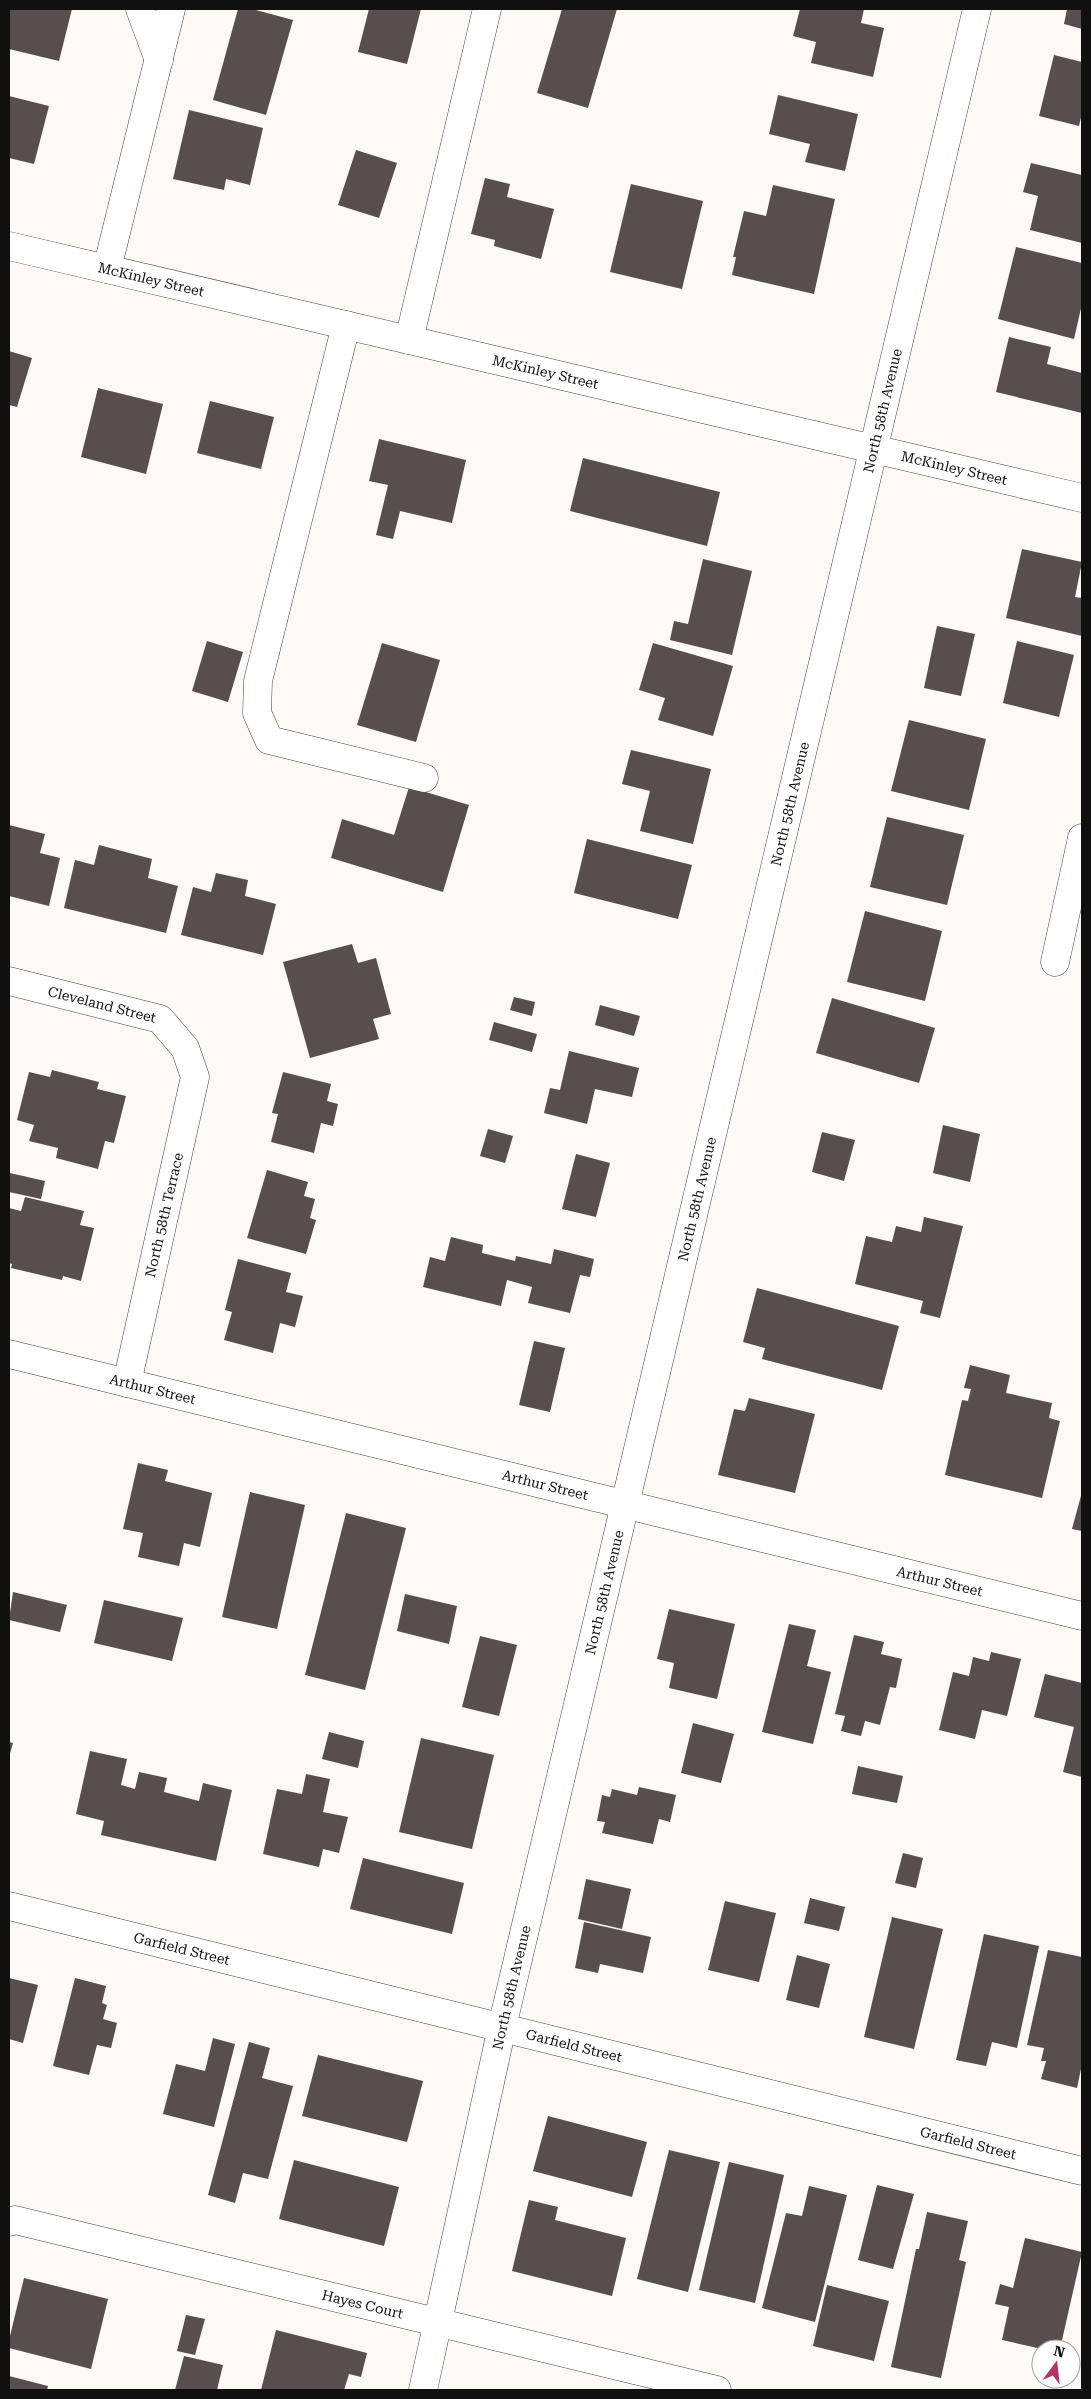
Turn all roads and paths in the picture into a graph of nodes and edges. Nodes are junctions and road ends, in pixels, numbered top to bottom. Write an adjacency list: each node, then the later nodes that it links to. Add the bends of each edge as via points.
1 (140, 9): 5 (street)
2 (172, 9): 5 (street)
3 (487, 9): 9 (street)
4 (977, 9): 10 (street, North 58th Avenue)
5 (159, 60): 7 (street)
6 (9, 246): 7 (street, McKinley Street)
7 (107, 269): 8 (street, McKinley Street)
8 (346, 325): 9 (street, McKinley Street); 12 (street, via 258,681 257,713 269,740)
9 (409, 340): 10 (street, McKinley Street)
10 (873, 449): 11 (street, McKinley Street); 19 (street, North 58th Avenue)
11 (1082, 498)
12 (424, 778)
13 (1082, 838): 14 (street)
14 (1055, 962)
15 (9, 981): 16 (street, Cleveland Street, via 160,1019)
16 (185, 1048): 18 (street, North 58th Terrace, via 195,1077)
17 (9, 1354): 18 (street, Arthur Street)
18 (126, 1383): 19 (street, Arthur Street)
19 (626, 1505): 20 (street, Arthur Street); 22 (street, North 58th Avenue)
20 (1082, 1616)
21 (9, 1906): 22 (street, Garfield Street)
22 (502, 2028): 23 (street, Garfield Street); 25 (street, North 58th Avenue)
23 (1082, 2171)
24 (9, 2222): 25 (street, Hayes Court, via 15,2220)
25 (440, 2322): 26 (street, North 58th Avenue); 27 (street, Hayes Court)
26 (423, 2390)
27 (717, 2390)

